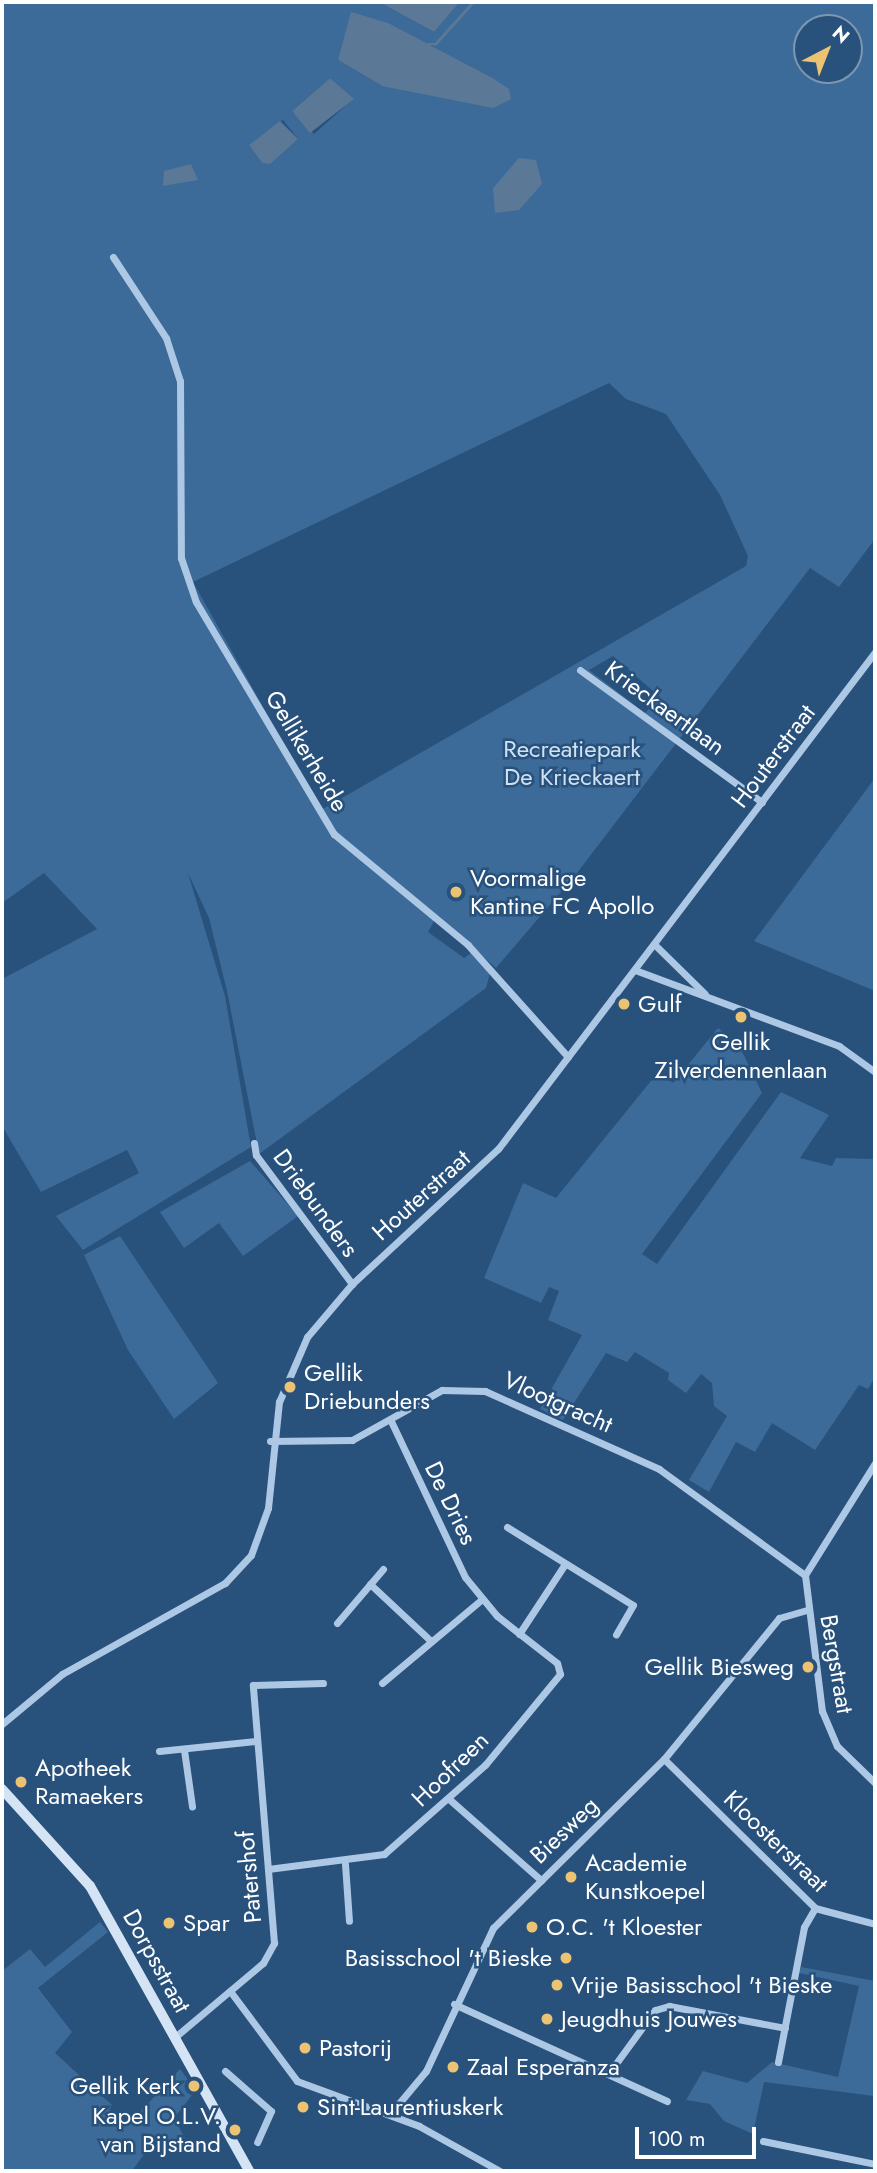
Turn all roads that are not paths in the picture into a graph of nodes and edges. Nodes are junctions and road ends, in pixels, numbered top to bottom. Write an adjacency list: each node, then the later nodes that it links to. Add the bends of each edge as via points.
1 (113, 257): 8 (street, Gellikerheide, via 166,338 180,381 181,558 196,601 334,834 468,945)
2 (875, 652): 4 (street, Houterstraat)
3 (580, 670): 4 (street, Krieckaertlaan)
4 (762, 802): 5 (street, Houterstraat)
5 (654, 944): 6 (street, Houterstraat); 7 (street)
6 (635, 970): 7 (street); 8 (street, Houterstraat)
7 (708, 996): 9 (street, via 839,1046)
8 (568, 1057): 11 (street, Houterstraat, via 481,1168)
9 (875, 1072)
10 (254, 1143): 11 (street, Driebunders, via 256,1156)
11 (352, 1284): 13 (street, Houterstraat, via 314,1328 289,1371)
12 (391, 1421): 13 (street, Vlootgracht, via 331,1444); 18 (street, Vlootgracht, via 442,1390 485,1391 659,1469); 20 (street, De Dries)
13 (270, 1441): 29 (street, Houterstraat, via 266,1518 237,1571 62,1674)
14 (875, 1463): 18 (street)
15 (507, 1527): 16 (street, De Dries)
16 (565, 1564): 23 (street); 24 (street, De Dries, via 634,1605)
17 (383, 1569): 19 (street)
18 (805, 1575): 21 (street, Bergstraat)
19 (370, 1584): 22 (street); 25 (street)
20 (481, 1600): 23 (street, De Dries); 25 (street)
21 (807, 1610): 33 (street, Biesweg, via 779,1618); 34 (street, Bergstraat, via 822,1711 837,1746)
22 (337, 1623)
23 (519, 1634): 26 (street, De Dries, via 556,1663)
24 (616, 1634)
25 (431, 1640): 27 (street)
26 (560, 1674): 36 (street, Hoofreen, via 499,1751)
27 (382, 1683)
28 (323, 1684): 30 (street, Patershof, via 253,1685)
29 (2, 1724)
30 (256, 1741): 31 (street); 39 (street, Patershof)
31 (184, 1750): 32 (street); 37 (street)
32 (159, 1751)
33 (664, 1759): 40 (street, Biesweg); 41 (street, Kloosterstraat)
34 (875, 1783)
35 (2, 1789): 47 (street, Dorpsstraat, via 90,1886)
36 (449, 1799): 38 (street, Hoofreen, via 384,1854); 40 (street)
37 (192, 1806)
38 (345, 1864): 39 (street, Hoofreen); 42 (street)
39 (268, 1869): 44 (street, Patershof, via 274,1943 263,1963)
40 (541, 1880): 45 (street, Biesweg, via 484,1940)
41 (815, 1908): 43 (street, Kloosterstraat); 46 (street, via 804,1927)
42 (349, 1921)
43 (875, 1924)
44 (230, 1991): 47 (street, Patershof); 52 (street, via 297,2081)
45 (454, 2004): 50 (street); 52 (street, Biesweg, via 426,2070)
46 (785, 2028): 48 (street); 50 (street, via 669,2007 655,2010)
47 (175, 2037): 56 (street, Dorpsstraat)
48 (778, 2062)
49 (225, 2071): 54 (street, via 271,2111)
50 (609, 2073): 51 (street)
51 (667, 2101)
52 (390, 2114): 57 (street)
53 (763, 2141): 55 (street)
54 (257, 2142)
55 (875, 2164)
56 (243, 2169)
57 (500, 2171)

